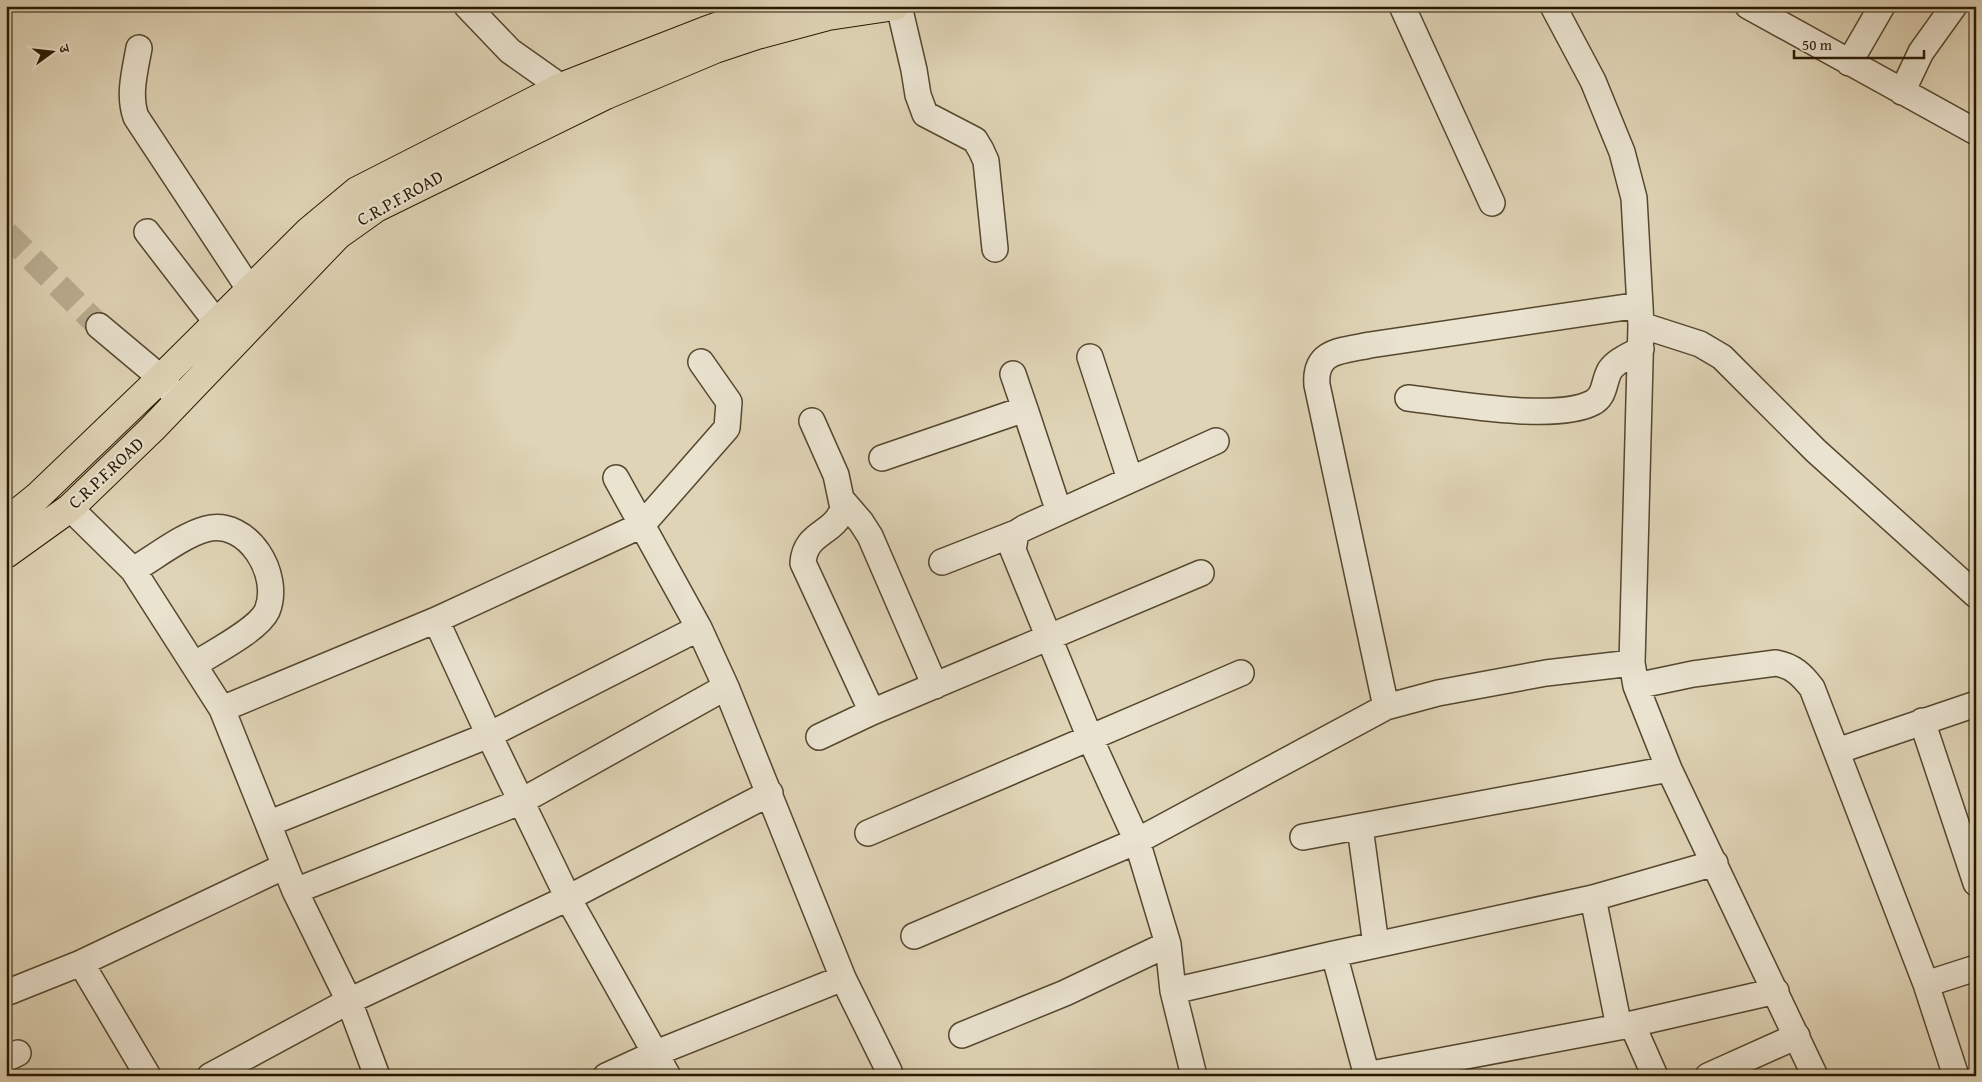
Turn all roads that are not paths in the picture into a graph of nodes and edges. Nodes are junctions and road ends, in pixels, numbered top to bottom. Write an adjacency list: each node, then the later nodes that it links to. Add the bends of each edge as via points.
1 (467, 6): 11 (street, via 510,51)
2 (897, 6): 16 (street, via 925,114 975,140 986,161); 26 (main road, C.R.P.F.ROAD, via 828,16 715,49 606,95 376,208 338,235)
3 (1402, 6): 14 (street)
4 (1553, 6): 20 (street, via 1593,81 1622,152 1634,198)
5 (1748, 6): 10 (street)
6 (1882, 6): 10 (street)
7 (1954, 6): 12 (street, via 1921,52)
8 (768, 7): 11 (main road, C.R.P.F.ROAD)
9 (139, 48): 17 (street, via 132,90 136,118)
10 (1849, 63): 12 (street)
11 (560, 87): 17 (main road, C.R.P.F.ROAD, via 357,191 309,231)
12 (1902, 92): 13 (street)
13 (1976, 132)
14 (1492, 203)
15 (147, 232): 18 (street)
16 (995, 249)
17 (250, 290): 18 (main road, C.R.P.F.ROAD)
18 (217, 323): 24 (main road, C.R.P.F.ROAD)
19 (99, 326): 24 (street)
20 (1641, 326): 25 (street, via 1611,370 1600,396 1582,406 1503,410); 43 (street, via 1700,344 1722,357 1816,452); 49 (street); 53 (street, via 1370,345 1327,355 1321,361 1316,371 1317,385)
21 (1090, 357): 32 (street)
22 (701, 362): 37 (street, via 729,402 727,428)
23 (1013, 374): 27 (street)
24 (161, 378): 26 (street); 36 (main road, C.R.P.F.ROAD, via 37,497)
25 (1408, 398)
26 (180, 401): 34 (main road, C.R.P.F.ROAD)
27 (1025, 409): 30 (street); 35 (street)
28 (812, 421): 33 (street, via 836,475)
29 (1216, 441): 32 (street)
30 (882, 458)
31 (616, 478): 37 (street)
32 (1130, 479): 35 (street)
33 (842, 500): 50 (street, via 870,536); 55 (street, via 840,516 808,543 803,563)
34 (70, 508): 39 (main road, C.R.P.F.ROAD); 41 (street)
35 (1059, 512): 38 (street)
36 (6, 522)
37 (642, 525): 44 (street); 45 (street)
38 (1016, 534): 40 (street); 46 (street, via 1013,550)
39 (6, 554)
40 (942, 562)
41 (133, 570): 47 (street); 47 (street, via 207,529 228,530 255,547 268,578 270,593 266,612 256,624)
42 (1201, 573): 46 (street)
43 (1976, 595)
44 (436, 620): 54 (street); 57 (street)
45 (699, 628): 51 (street); 57 (street)
46 (1048, 638): 50 (street); 59 (street)
47 (194, 665): 54 (street)
48 (1242, 673): 59 (street)
49 (1634, 674): 53 (street, via 1546,672 1438,693); 60 (street, via 1702,672 1776,663 1788,666 1812,688); 61 (street)
50 (935, 686): 55 (street)
51 (726, 688): 62 (street); 63 (street)
52 (1976, 704): 56 (street)
53 (1386, 707): 68 (street)
54 (222, 709): 64 (street)
55 (872, 712): 58 (street)
56 (1922, 721): 60 (street); 71 (street)
57 (489, 735): 63 (street); 64 (street)
58 (819, 737)
59 (1090, 738): 66 (street); 68 (street)
60 (1837, 751): 82 (street)
61 (1669, 768): 65 (street); 69 (street)
62 (770, 793): 73 (street); 81 (street)
63 (520, 802): 72 (street); 73 (street)
64 (270, 823): 70 (street)
65 (1360, 827): 67 (street); 77 (street)
66 (868, 834)
67 (1303, 837)
68 (1137, 841): 75 (street); 76 (street)
69 (1715, 864): 74 (street); 84 (street)
70 (285, 866): 72 (street); 79 (street)
71 (1976, 883)
72 (295, 890): 86 (street)
73 (568, 898): 86 (street); 90 (street)
74 (1593, 898): 77 (street); 87 (street)
75 (914, 936)
76 (1168, 944): 83 (street); 88 (street, via 1065,993)
77 (1376, 945): 78 (street)
78 (1334, 954): 83 (street); 93 (street)
79 (81, 963): 85 (street); 95 (street)
80 (1976, 968): 82 (street)
81 (843, 978): 90 (street); 100 (street)
82 (1926, 984): 104 (street)
83 (1173, 991): 101 (street)
84 (1776, 992): 87 (street); 89 (street)
85 (6, 994)
86 (349, 1001): 91 (street); 97 (street)
87 (1625, 1026): 92 (street); 102 (street)
88 (962, 1035)
89 (1797, 1036): 94 (street); 103 (street)
90 (656, 1053): 98 (street); 99 (street)
91 (244, 1067): 96 (street)
92 (1434, 1069): 93 (street)
93 (1366, 1075)
94 (1814, 1075)
95 (148, 1076)
96 (210, 1076)
97 (377, 1076)
98 (606, 1076)
99 (668, 1076)
100 (889, 1076)
101 (1194, 1076)
102 (1655, 1076)
103 (1708, 1076)
104 (1956, 1076)

